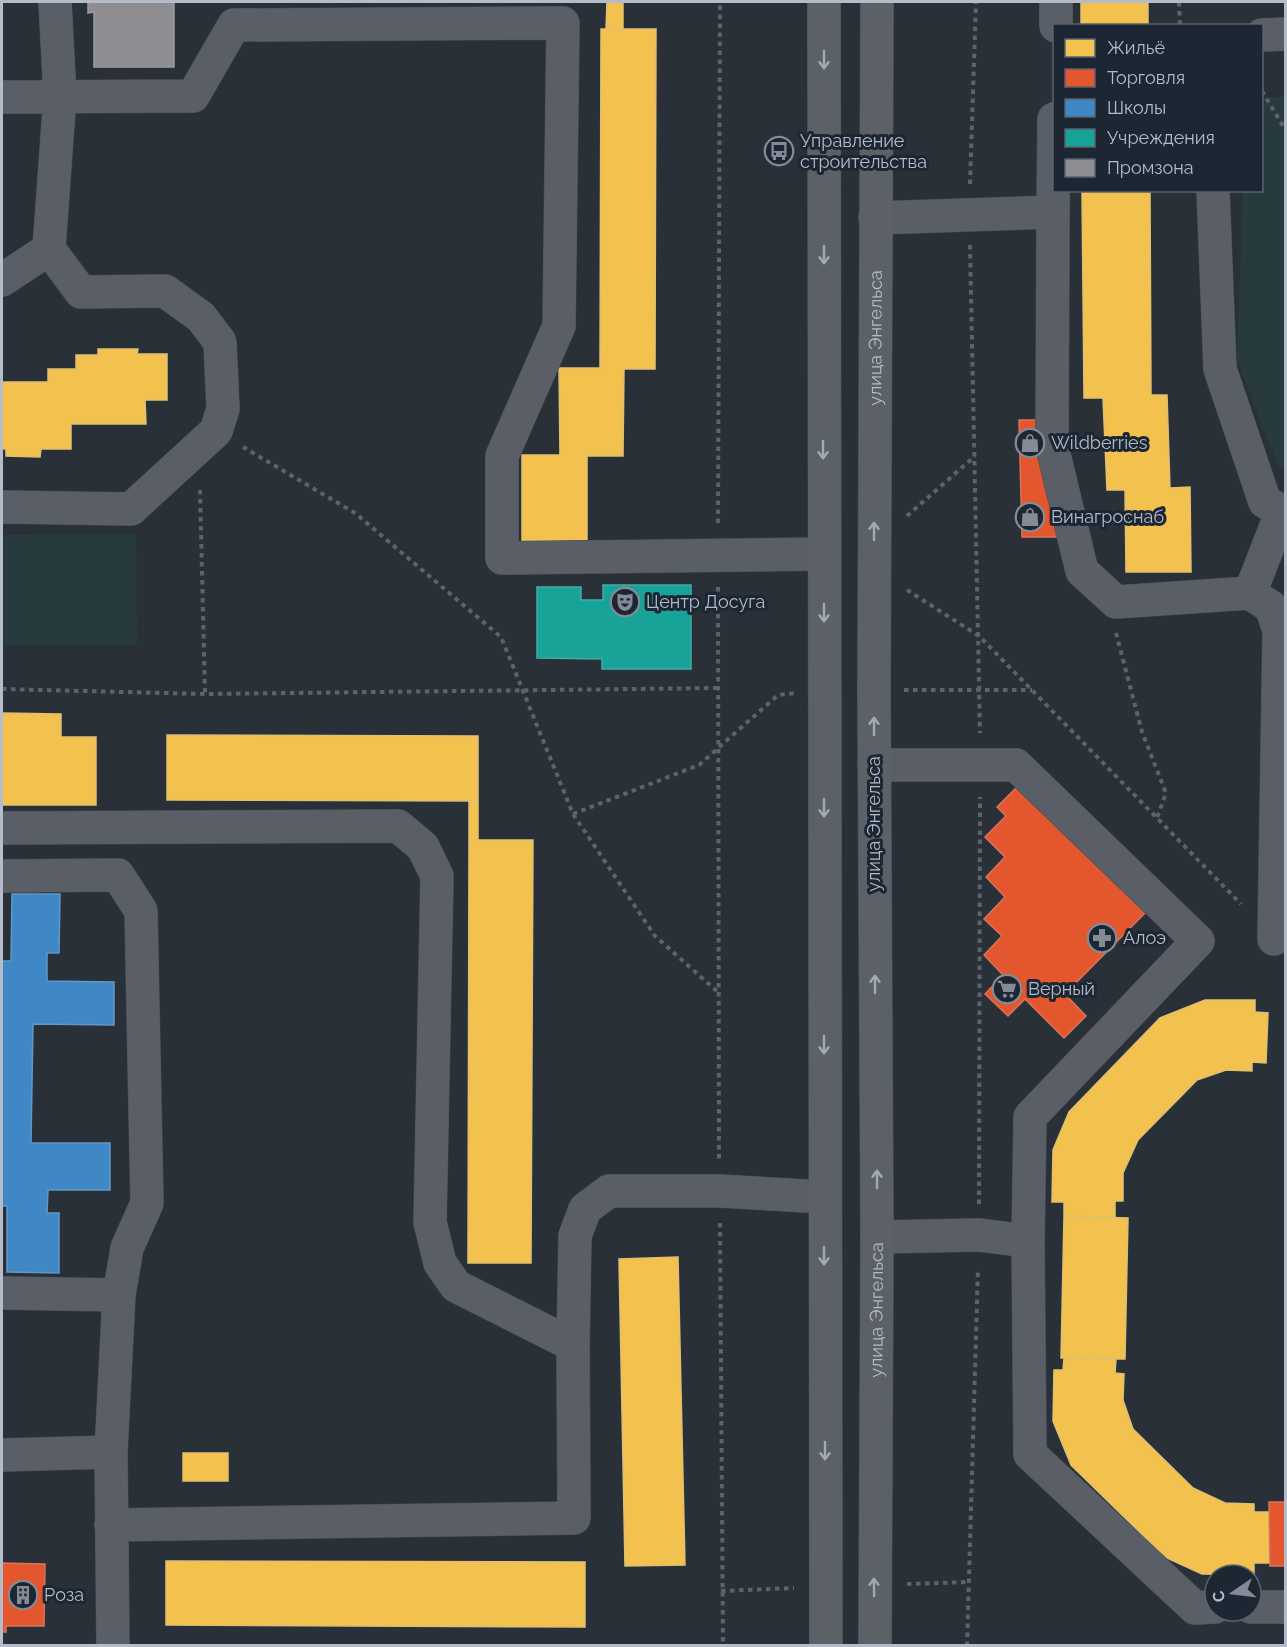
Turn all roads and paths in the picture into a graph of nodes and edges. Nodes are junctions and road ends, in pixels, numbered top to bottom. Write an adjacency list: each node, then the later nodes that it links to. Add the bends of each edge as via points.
1 (55, 2): 12 (lane)
2 (720, 2): 27 (path)
3 (824, 2): 26 (main road, one-way to 26)
4 (877, 2): 18 (main road, улица Энгельса)
5 (1056, 2): 7 (lane)
6 (1179, 2): 8 (path)
7 (1056, 24)
8 (1180, 24)
9 (1286, 34): 10 (lane)
10 (1263, 35)
11 (1263, 93): 14 (path)
12 (60, 96): 13 (lane); 19 (lane); 27 (lane, via 193,96 234,25 563,24 559,326 502,456 501,558)
13 (2, 97)
14 (1286, 131)
15 (1053, 192): 17 (lane)
16 (1213, 192): 24 (lane, via 1220,369 1265,502)
17 (1053, 212): 18 (lane); 30 (lane, via 1052,446 1082,571)
18 (875, 218): 35 (main road, улица Энгельса, one-way to 18)
19 (49, 249): 20 (lane); 21 (lane, via 81,292 165,291 201,317 220,342 223,410)
20 (2, 280)
21 (209, 438): 23 (lane, via 131,509); 33 (path, via 355,513 501,637); 34 (path, via 200,488)
22 (975, 456): 25 (path)
23 (2, 507)
24 (1284, 512): 29 (lane)
25 (899, 522)
26 (823, 554): 27 (lane); 42 (main road, one-way to 42)
27 (718, 556): 32 (path)
28 (904, 588): 36 (path, via 979,636)
29 (1250, 593): 30 (lane); 39 (lane, via 1271,607 1279,630)
30 (1116, 602): 36 (path, via 1115,632 1142,732 1166,794)
31 (2, 688): 34 (path)
32 (718, 688): 33 (path); 40 (path)
33 (523, 689): 34 (path); 40 (path, via 573,814 655,936)
34 (205, 694)
35 (874, 765): 43 (main road, улица Энгельса, one-way to 35); 44 (lane, via 1016,765 1198,941 1030,1117)
36 (1157, 818): 39 (path)
37 (2, 828): 47 (lane, via 398,826 423,848 437,876 430,1222 440,1263 456,1286)
38 (2, 876): 46 (lane, via 118,875 141,911 147,1203 127,1248)
39 (1275, 939)
40 (719, 993): 41 (path)
41 (720, 1191): 42 (lane); 47 (lane, via 609,1191 585,1209 575,1236); 56 (path)
42 (824, 1197): 57 (main road, one-way to 57)
43 (877, 1238): 44 (lane, via 979,1235); 58 (main road, улица Энгельса, one-way to 43)
44 (1028, 1241): 54 (lane, via 1030,1454 1195,1608)
45 (2, 1293): 46 (lane)
46 (119, 1295): 48 (lane)
47 (573, 1345): 50 (lane, via 574,1518)
48 (111, 1452): 49 (lane); 50 (lane)
49 (2, 1455)
50 (111, 1525): 55 (lane)
51 (969, 1582): 59 (path)
52 (1263, 1607): 53 (lane)
53 (1286, 1607)
54 (1203, 1608)
55 (113, 1646)
56 (723, 1646)
57 (826, 1646)
58 (875, 1646)
59 (967, 1646)

